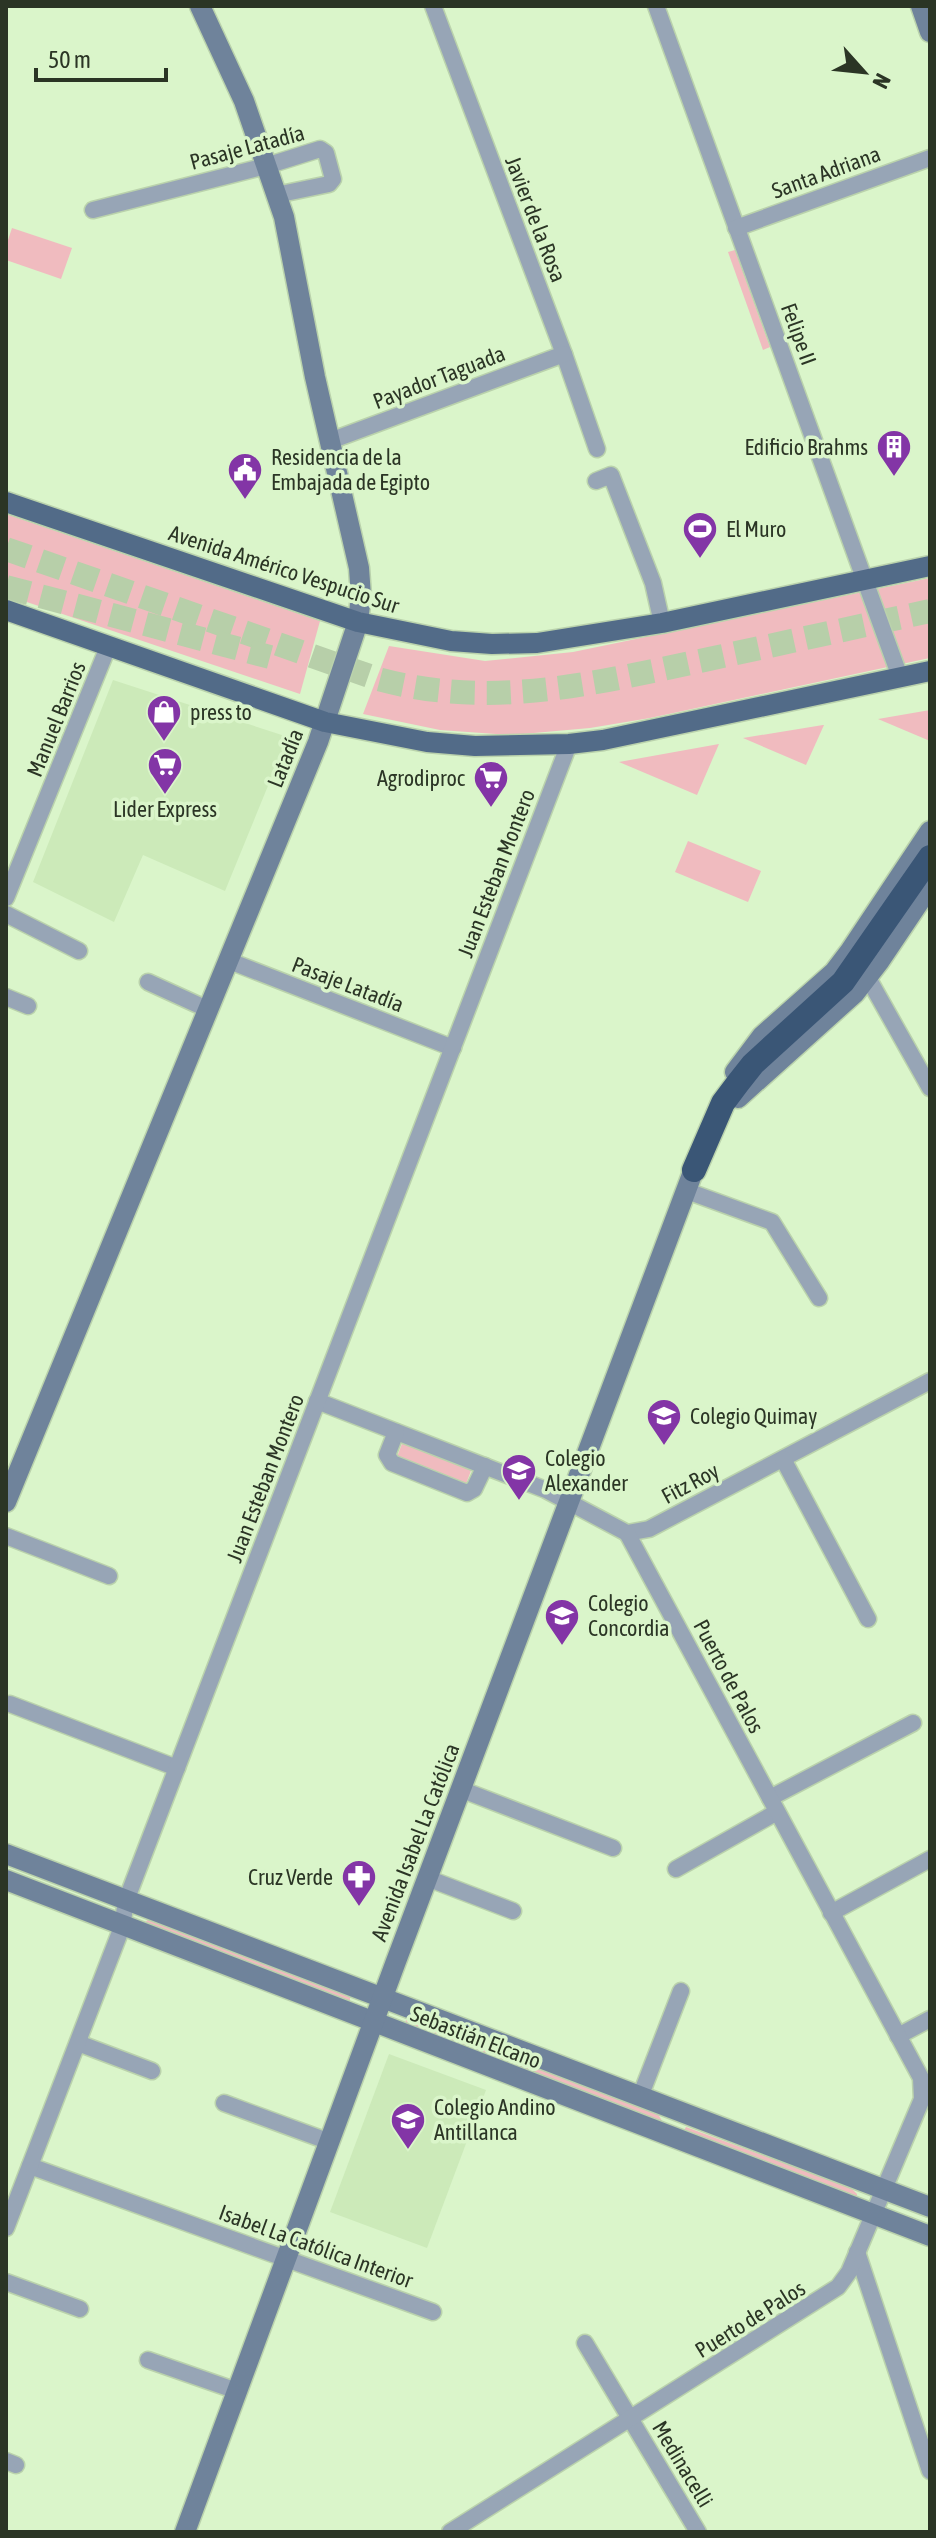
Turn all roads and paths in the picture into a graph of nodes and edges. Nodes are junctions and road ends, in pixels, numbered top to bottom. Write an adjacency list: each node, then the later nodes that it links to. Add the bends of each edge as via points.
1 (200, 6): 7 (street, Latadía, via 244,101)
2 (433, 6): 11 (street, Javier de la Rosa)
3 (656, 6): 10 (street, Felipe II)
4 (921, 6): 5 (street)
5 (930, 32)
6 (930, 158): 10 (street, Santa Adriana)
7 (266, 166): 8 (street, Latadía); 8 (street, Pasaje Latadía, via 320,149 326,153 333,179 329,184); 9 (street, Pasaje Latadía)
8 (276, 195): 12 (street, Latadía)
9 (93, 210)
10 (736, 228): 17 (street, Felipe II)
11 (564, 354): 12 (street, Payador Taguada); 13 (street, Javier de la Rosa)
12 (330, 441): 19 (street, Latadía, via 359,568)
13 (597, 449)
14 (596, 481): 20 (street, via 611,475 653,583)
15 (6, 502): 19 (main road, Avenida Américo Vespucio Sur)
16 (930, 566): 17 (main road, Avenida Américo Vespucio Sur)
17 (865, 581): 20 (main road, Avenida Américo Vespucio Sur); 23 (street, Felipe II)
18 (6, 610): 21 (main road)
19 (358, 622): 20 (main road, Avenida Américo Vespucio Sur, via 492,644 537,643); 24 (street, Latadía)
20 (662, 623)
21 (108, 647): 24 (main road); 29 (street, Manuel Barrios)
22 (930, 671): 23 (main road)
23 (900, 677): 25 (main road)
24 (325, 722): 25 (main road, via 427,742); 32 (street, Latadía)
25 (569, 744): 38 (street, Juan Esteban Montero)
26 (930, 831): 41 (street, Avenida Isabel La Católica, via 834,972 762,1036 740,1063 716,1104)
27 (930, 857): 41 (highway, via 843,982 753,1064 723,1103)
28 (930, 886): 33 (street, Avenida Isabel La Católica)
29 (6, 898)
30 (6, 914): 31 (street)
31 (79, 951)
32 (227, 960): 37 (street, Latadía); 38 (street, Pasaje Latadía)
33 (868, 978): 39 (street); 41 (street, Avenida Isabel La Católica, via 739,1097 714,1131)
34 (148, 982): 37 (street)
35 (6, 997): 36 (street)
36 (28, 1006)
37 (207, 1009): 48 (street, Latadía)
38 (453, 1048): 44 (street, Juan Esteban Montero)
39 (926, 1069): 40 (street)
40 (930, 1088)
41 (690, 1180): 42 (street, via 772,1222); 49 (street, Avenida Isabel La Católica)
42 (819, 1298)
43 (930, 1381): 46 (street, Fitz Roy)
44 (317, 1401): 45 (street); 56 (street, Juan Esteban Montero)
45 (396, 1432): 47 (street); 47 (street, via 387,1455 392,1463 467,1493)
46 (783, 1459): 50 (street, Fitz Roy, via 649,1529); 53 (street)
47 (485, 1466): 49 (street)
48 (6, 1502)
49 (569, 1502): 50 (street); 57 (street, Avenida Isabel La Católica)
50 (627, 1533): 58 (street, Puerto de Palos)
51 (6, 1536): 52 (street)
52 (109, 1576)
53 (868, 1619)
54 (10, 1704): 56 (street)
55 (913, 1723): 58 (street)
56 (177, 1768): 65 (street, Juan Esteban Montero)
57 (460, 1789): 59 (street); 63 (street, Avenida Isabel La Católica)
58 (773, 1805): 62 (street); 67 (street, Puerto de Palos)
59 (613, 1848)
60 (6, 1854): 65 (street, Sebastián Elcano)
61 (930, 1859): 67 (street)
62 (676, 1869)
63 (427, 1878): 66 (street); 70 (street, Avenida Isabel La Católica)
64 (6, 1880): 68 (street, Sebastián Elcano)
65 (126, 1901): 68 (street, Juan Esteban Montero); 70 (street, Sebastián Elcano)
66 (513, 1911)
67 (831, 1913): 73 (street, Puerto de Palos)
68 (122, 1927): 72 (street, Sebastián Elcano); 74 (street, Juan Esteban Montero)
69 (681, 1991): 76 (street)
70 (382, 1999): 72 (street, Avenida Isabel La Católica); 76 (street, Sebastián Elcano)
71 (930, 2019): 73 (street)
72 (373, 2023): 79 (street, Sebastián Elcano); 80 (street, Avenida Isabel La Católica)
73 (898, 2036): 82 (street, Puerto de Palos, via 921,2078 922,2099)
74 (78, 2043): 75 (street); 81 (street, Juan Esteban Montero)
75 (152, 2071)
76 (640, 2097): 78 (street, Sebastián Elcano)
77 (224, 2103): 80 (street)
78 (678, 2111): 79 (street); 82 (street, Sebastián Elcano)
79 (668, 2136): 84 (street, Sebastián Elcano)
80 (330, 2142): 88 (street, Avenida Isabel La Católica)
81 (30, 2166): 85 (street, Juan Esteban Montero); 88 (street, Isabel La Católica Interior)
82 (884, 2190): 83 (street, Sebastián Elcano); 84 (street, Puerto de Palos)
83 (930, 2207)
84 (873, 2214): 86 (street, Sebastián Elcano); 87 (street, Puerto de Palos)
85 (6, 2228)
86 (930, 2236)
87 (857, 2252): 95 (street, Puerto de Palos, via 849,2272 824,2298); 96 (street)
88 (286, 2259): 91 (street, Isabel La Católica Interior); 94 (street, Avenida Isabel La Católica)
89 (6, 2282): 90 (street)
90 (80, 2309)
91 (433, 2312)
92 (585, 2343): 95 (street, Medinacelli)
93 (148, 2360): 94 (street)
94 (237, 2391): 98 (street, Avenida Isabel La Católica)
95 (631, 2419): 97 (street, Puerto de Palos); 100 (street, Medinacelli)
96 (930, 2471)
97 (469, 2527): 99 (street, Puerto de Palos)
98 (185, 2532)
99 (450, 2532)
100 (698, 2532)

